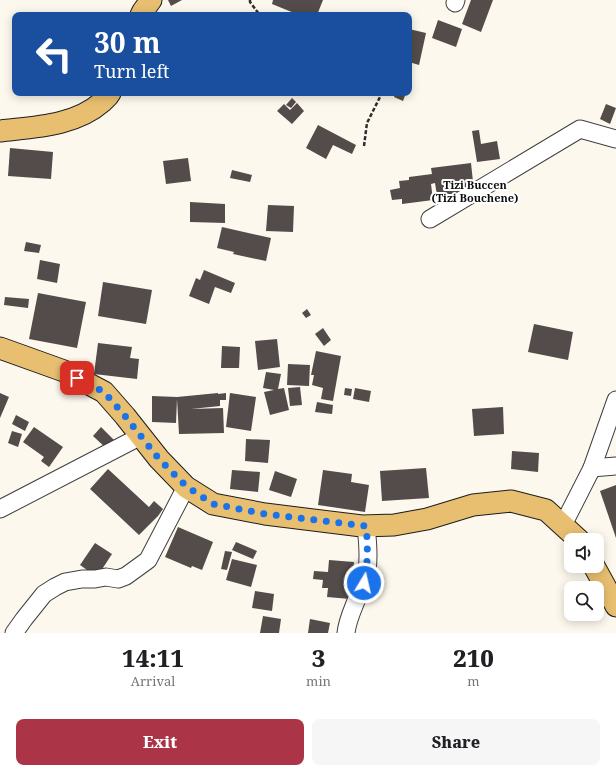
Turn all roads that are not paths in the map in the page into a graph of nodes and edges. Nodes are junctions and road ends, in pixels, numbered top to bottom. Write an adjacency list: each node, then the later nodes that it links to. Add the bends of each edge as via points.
1 (151, 0): 2 (main road)
2 (142, 12)
3 (108, 96): 4 (main road, via 94,109 71,120)
4 (0, 131)
5 (616, 139): 6 (street, via 580,129)
6 (430, 219)
7 (0, 348): 9 (main road, via 64,371 104,392)
8 (616, 400): 11 (street)
9 (141, 436): 12 (main road, via 159,459); 13 (street)
10 (616, 466): 11 (street)
11 (592, 468): 14 (street)
12 (186, 486): 15 (main road, via 213,504 265,514); 19 (street, via 148,560 118,579 106,577 65,582 55,586 44,594)
13 (0, 509)
14 (563, 525): 15 (main road, via 546,510 511,502 472,505 427,519 394,525); 16 (main road)
15 (366, 526): 20 (street, via 368,546 364,583 347,624)
16 (572, 533)
17 (598, 573): 18 (main road)
18 (616, 606)
19 (14, 633)
20 (346, 633)

